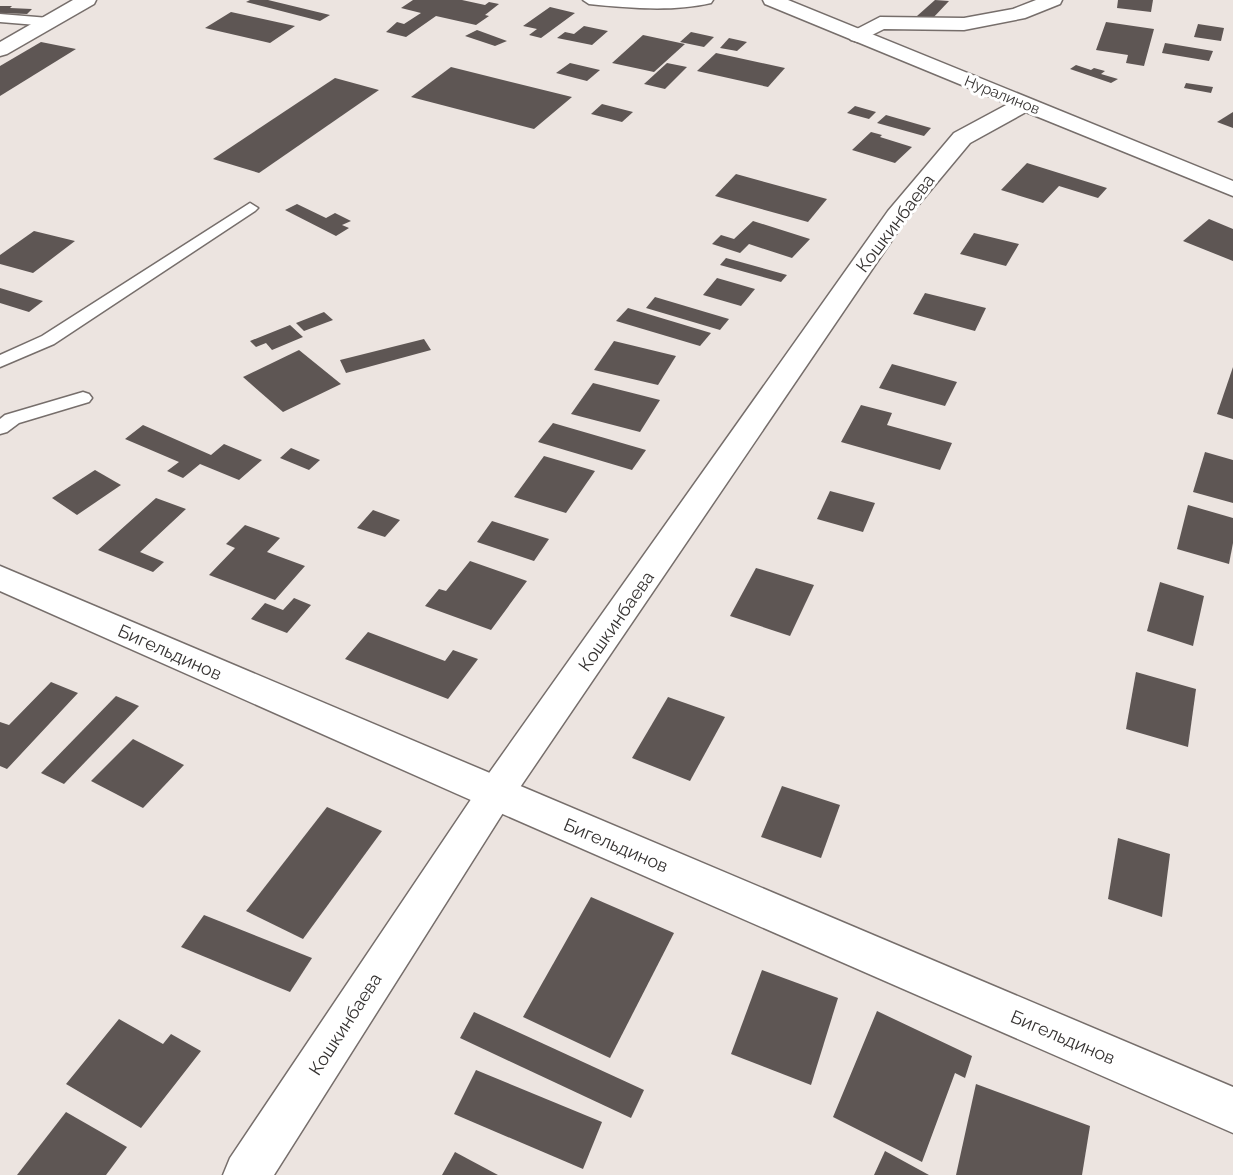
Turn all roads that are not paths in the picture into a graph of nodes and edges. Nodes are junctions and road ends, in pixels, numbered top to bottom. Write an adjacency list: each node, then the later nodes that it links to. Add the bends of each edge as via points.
1 (87, 0): 7 (main road)
2 (590, 0): 3 (lane, via 670,5)
3 (708, 0)
4 (772, 0): 8 (main road, Нуралинов)
5 (1053, 0): 8 (main road, via 1018,14 964,24 879,23)
6 (0, 18): 7 (lane)
7 (49, 22): 9 (main road)
8 (858, 36): 10 (main road, Нуралинов)
9 (0, 50)
10 (1025, 104): 11 (main road, Нуралинов); 17 (main road, Кошкинбаева, via 962,138 896,216)
11 (1233, 189)
12 (250, 208): 13 (lane, via 48,340)
13 (0, 362)
14 (83, 398): 15 (lane, via 12,419)
15 (0, 428)
16 (0, 578): 17 (main road, Бигельдинов)
17 (495, 794): 18 (main road, Бигельдинов); 19 (main road, Кошкинбаева)
18 (1233, 1110)
19 (247, 1175)

